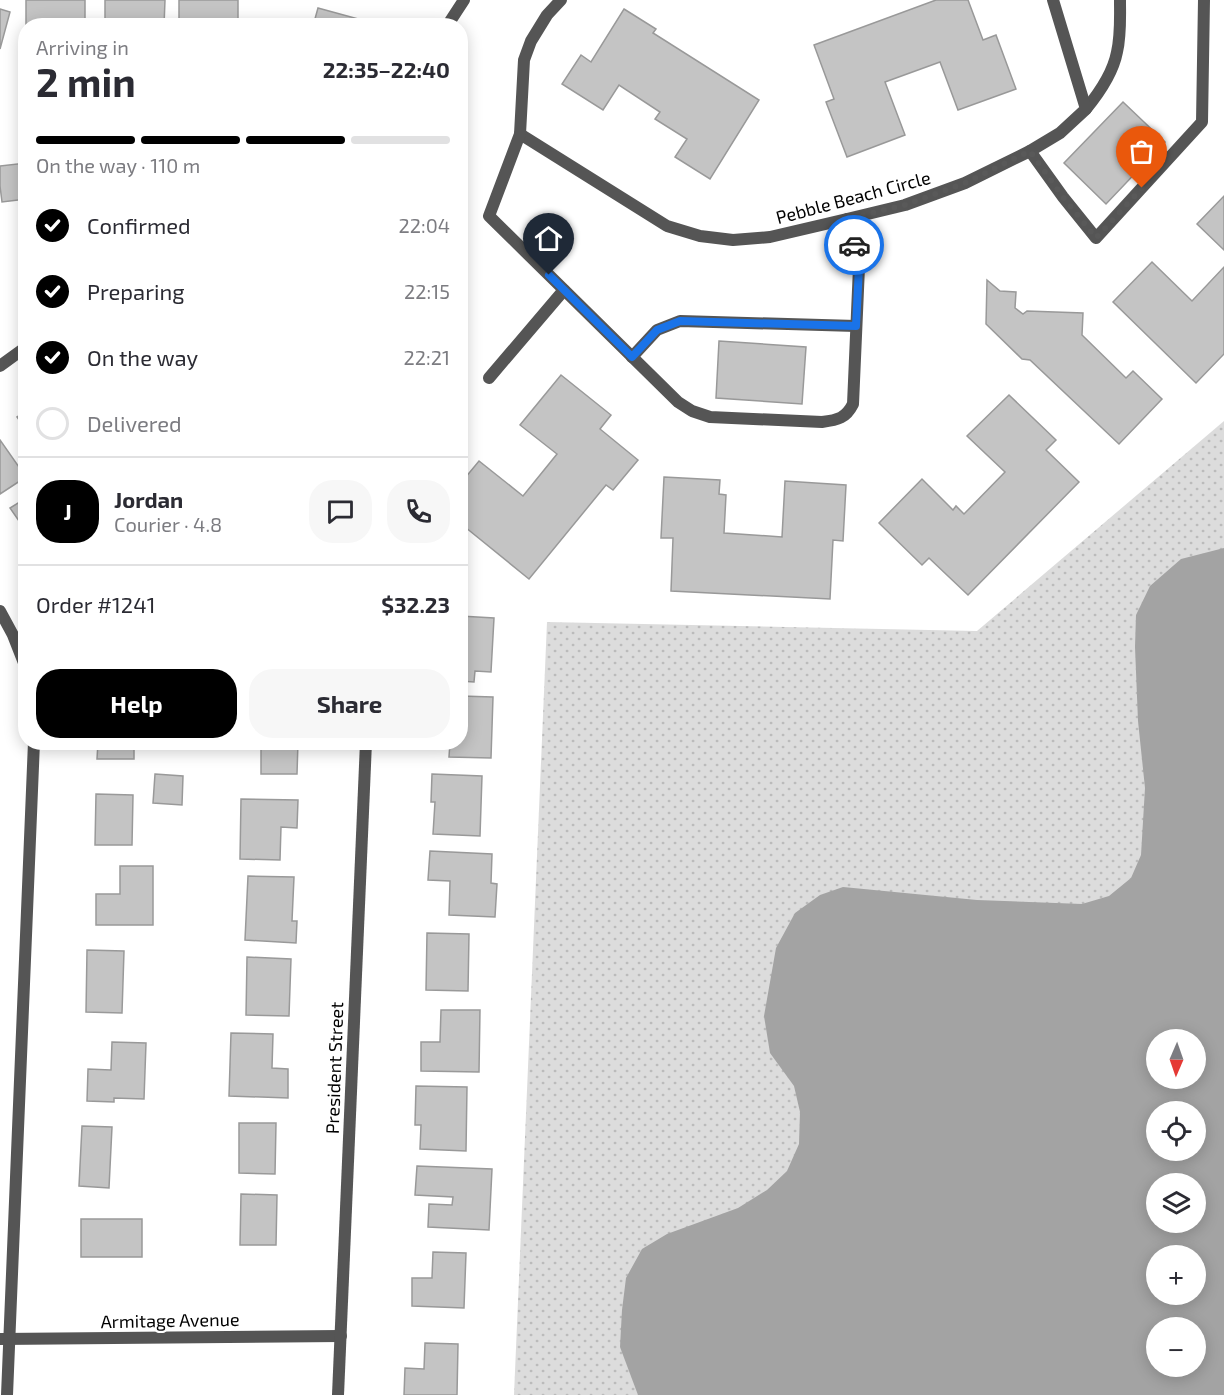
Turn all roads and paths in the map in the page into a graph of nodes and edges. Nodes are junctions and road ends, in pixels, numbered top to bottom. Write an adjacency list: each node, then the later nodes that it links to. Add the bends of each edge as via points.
1 (561, 0): 8 (street, via 536,32 524,60)
2 (1053, 0): 7 (street)
3 (1120, 0): 7 (street, Pebble Beach Circle, via 1118,51 1098,96)
4 (1204, 0): 9 (street, via 1202,122 1096,238)
5 (459, 2): 6 (street)
6 (451, 18)
7 (1086, 109): 9 (street, Pebble Beach Circle, via 1060,133)
8 (520, 134): 10 (street, Pebble Beach Circle, via 667,226 700,236 733,240 770,237); 11 (street, via 489,216)
9 (1030, 151): 10 (street, Pebble Beach Circle, via 965,183 905,205)
10 (847, 219): 12 (street, via 859,267)
11 (564, 290): 14 (street); 16 (street)
12 (856, 326): 14 (street, via 680,321 657,330); 14 (street, via 853,404 849,413 836,421 710,417 678,402)
13 (18, 352): 15 (street)
14 (632, 357)
15 (0, 366)
16 (489, 378)
17 (0, 611): 18 (street)
18 (18, 648)
19 (34, 750): 22 (street)
20 (366, 750): 21 (street, President Street)
21 (341, 1336): 22 (street, Armitage Avenue); 24 (street, President Street)
22 (4, 1339): 23 (street)
23 (7, 1395)
24 (338, 1395)

